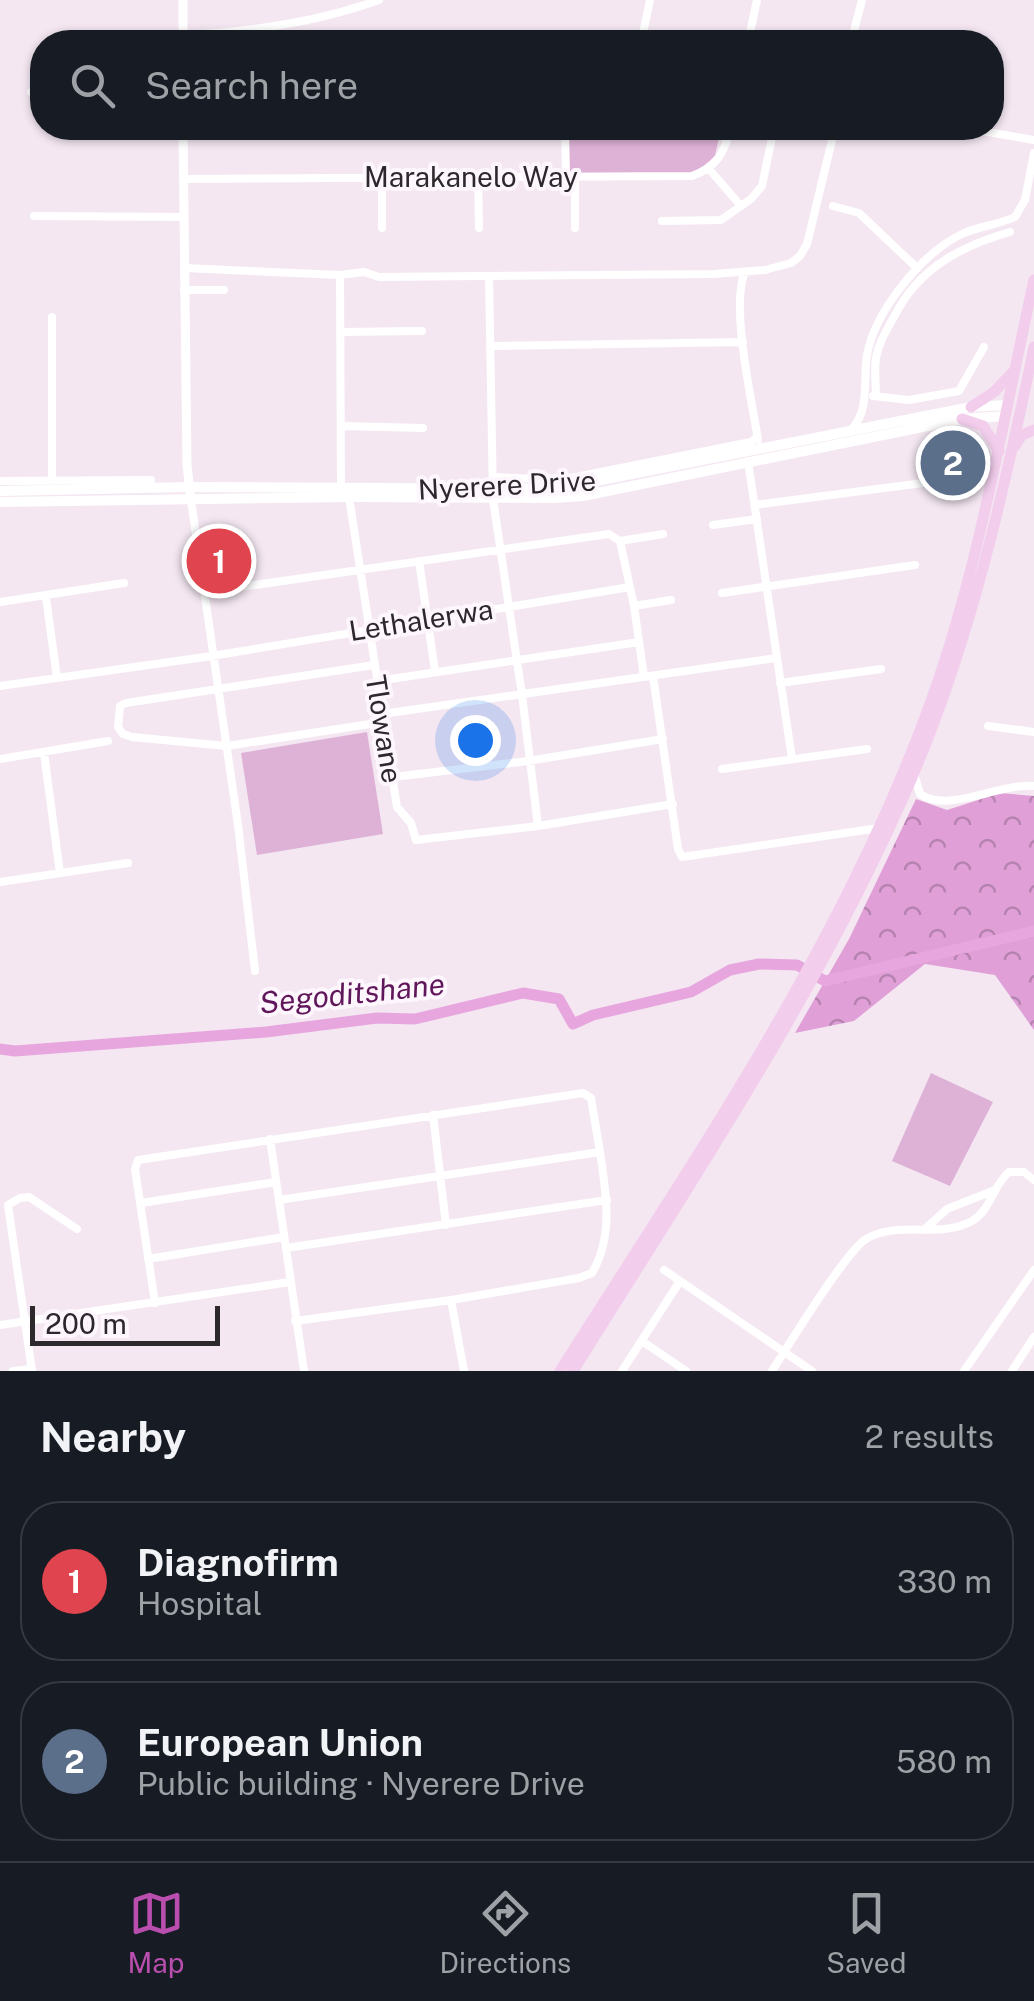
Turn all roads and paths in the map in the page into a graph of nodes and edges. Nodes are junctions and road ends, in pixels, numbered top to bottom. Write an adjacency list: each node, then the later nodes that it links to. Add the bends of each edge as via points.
1 (184, 0): 6 (street)
2 (380, 0): 7 (street)
3 (650, 0): 8 (street)
4 (757, 0): 9 (street)
5 (862, 0): 10 (street)
6 (183, 30)
7 (259, 30)
8 (644, 30)
9 (750, 30)
10 (854, 30)
11 (1004, 135): 17 (street)
12 (183, 140): 23 (street)
13 (566, 140): 22 (street)
14 (726, 140): 19 (street)
15 (772, 140): 24 (street, via 762,186)
16 (833, 140): 35 (street, via 800,256)
17 (1034, 140)
18 (1034, 152): 34 (street, via 1015,217 966,232)
19 (709, 169): 22 (street, Marakanelo Way, via 692,176); 24 (street)
20 (382, 176): 21 (street, Marakanelo Way); 23 (street, Marakanelo Way); 29 (street)
21 (478, 176): 22 (street, Marakanelo Way); 30 (street)
22 (571, 176): 31 (street)
23 (184, 179): 27 (street)
24 (741, 206): 28 (street, via 721,220)
25 (834, 206): 34 (street, via 858,213)
26 (34, 216): 27 (street)
27 (184, 216): 33 (street)
28 (662, 222)
29 (382, 228)
30 (480, 228)
31 (575, 228)
32 (1010, 232): 51 (street, via 942,260 902,301 882,335)
33 (184, 268): 36 (street); 39 (street)
34 (917, 268): 50 (street, via 888,304 872,339)
35 (745, 272): 37 (street); 44 (street)
36 (340, 275): 37 (street); 43 (street, Tlowane)
37 (489, 276): 45 (street)
38 (1034, 280): 48 (main road)
39 (184, 290): 40 (street); 73 (street)
40 (224, 290)
41 (52, 317): 69 (street)
42 (422, 331): 43 (street)
43 (340, 332): 59 (street, Tlowane)
44 (744, 342): 45 (street); 64 (street)
45 (492, 346): 68 (street)
46 (984, 346): 51 (street, via 959,391 909,400)
47 (1034, 347): 49 (main road)
48 (1014, 371): 53 (main road); 54 (main road)
49 (1028, 377): 52 (main road); 55 (main road)
50 (864, 394): 51 (street); 56 (street)
51 (876, 396)
52 (1034, 398)
53 (971, 407): 54 (main road, Nyerere Drive); 60 (main road, Nyerere Drive)
54 (1007, 410): 55 (main road); 57 (main road, Nyerere Drive); 66 (main road)
55 (1025, 410): 58 (main road); 66 (main road)
56 (864, 411): 60 (street); 63 (street)
57 (962, 419): 66 (main road, via 983,426); 67 (main road, Nyerere Drive)
58 (1034, 419)
59 (342, 426): 61 (street); 75 (street, Tlowane)
60 (876, 427): 63 (main road, Nyerere Drive)
61 (423, 428)
62 (1034, 430): 66 (main road)
63 (850, 432): 65 (main road, Nyerere Drive)
64 (757, 437): 65 (street); 68 (street, via 561,480)
65 (759, 450): 76 (main road, Nyerere Drive, via 578,486)
66 (1005, 451): 126 (main road, via 979,582); 131 (main road, via 946,655)
67 (748, 461): 76 (main road, Nyerere Drive, via 583,496); 79 (street)
68 (493, 477): 76 (street)
69 (52, 480): 70 (street); 71 (street)
70 (151, 480)
71 (0, 481)
72 (923, 483): 79 (street)
73 (190, 487): 74 (main road, Nyerere Drive); 75 (main road, Nyerere Drive); 77 (street)
74 (0, 491)
75 (345, 494): 76 (main road, Nyerere Drive); 77 (main road, Nyerere Drive); 87 (street, Tlowane)
76 (493, 495): 84 (street)
77 (191, 500): 78 (main road, Nyerere Drive); 91 (street)
78 (0, 502)
79 (755, 505): 80 (street)
80 (757, 519): 81 (street); 90 (street)
81 (713, 525)
82 (663, 534): 83 (street)
83 (620, 541): 84 (street, via 609,534); 89 (street)
84 (499, 550): 85 (street); 96 (street)
85 (419, 561): 87 (street); 98 (street)
86 (915, 565): 90 (street)
87 (360, 569): 91 (street); 99 (street, Tlowane)
88 (124, 583): 93 (street)
89 (630, 586): 96 (street, Lethalerwa); 97 (street)
90 (766, 587): 92 (street); 102 (street)
91 (206, 592): 101 (street)
92 (722, 593)
93 (46, 597): 95 (street); 108 (street)
94 (671, 600): 97 (street)
95 (0, 602)
96 (508, 605): 98 (street, Lethalerwa); 103 (street)
97 (634, 606): 100 (street)
98 (428, 618): 99 (street, Lethalerwa); 106 (street)
99 (368, 628): 101 (street, Lethalerwa); 104 (street, Tlowane)
100 (639, 642): 103 (street); 107 (street)
101 (212, 656): 108 (street, Lethalerwa); 112 (street)
102 (776, 658): 107 (street); 110 (street)
103 (517, 660): 106 (street); 113 (street)
104 (374, 665): 109 (street, Tlowane); 112 (street)
105 (880, 669): 110 (street)
106 (435, 671): 109 (street)
107 (648, 677): 113 (street); 117 (street)
108 (57, 678): 111 (street, Lethalerwa)
109 (377, 681): 114 (street, Tlowane)
110 (780, 683): 123 (street)
111 (0, 686)
112 (218, 690): 119 (street); 119 (street, via 122,704 118,728 132,737)
113 (522, 695): 114 (street); 124 (street)
114 (383, 718): 119 (street); 127 (street, Tlowane)
115 (988, 726): 116 (street)
116 (1034, 732)
117 (664, 739): 124 (street); 129 (street)
118 (108, 741): 121 (street)
119 (228, 746): 136 (street)
120 (866, 750): 123 (street)
121 (44, 752): 122 (street); 133 (street)
122 (0, 759)
123 (792, 759): 125 (street)
124 (528, 761): 127 (street); 130 (street)
125 (722, 769)
126 (914, 772): 128 (street, via 920,794 940,802); 135 (main road)
127 (393, 777): 130 (street, Tlowane, via 396,808 422,841)
128 (1034, 786)
129 (673, 804): 130 (street); 131 (street, via 678,849 686,858)
130 (538, 826)
131 (879, 828): 135 (main road)
132 (128, 863): 133 (street)
133 (60, 873): 134 (street)
134 (0, 882)
135 (814, 970): 137 (main road)
136 (254, 971)
137 (786, 1019): 172 (main road); 173 (main road)
138 (433, 1114): 139 (street); 140 (street, via 583,1093 591,1098); 141 (street)
139 (270, 1139): 143 (street); 147 (street, via 138,1160)
140 (600, 1152): 141 (street); 146 (street)
141 (440, 1176): 145 (street); 148 (street)
142 (1034, 1180): 144 (street, via 1009,1172)
143 (276, 1182): 145 (street); 147 (street)
144 (995, 1190): 150 (street, via 947,1210); 150 (street, via 972,1220)
145 (278, 1200): 151 (street)
146 (607, 1200): 148 (street); 160 (street, via 602,1252 592,1273)
147 (141, 1203): 154 (street)
148 (446, 1225): 152 (street)
149 (77, 1229): 153 (street, via 30,1197 14,1200 7,1214)
150 (925, 1229): 167 (street, via 884,1231 857,1245)
151 (284, 1238): 152 (street); 154 (street)
152 (286, 1248): 159 (street)
153 (14, 1259): 155 (street); 162 (street)
154 (148, 1259): 161 (street)
155 (0, 1261)
156 (664, 1270): 158 (street)
157 (1034, 1270): 178 (street)
158 (680, 1281): 166 (street); 167 (street)
159 (290, 1282): 161 (street); 163 (street)
160 (452, 1300): 163 (street); 171 (street)
161 (155, 1303): 162 (street)
162 (25, 1322): 164 (street); 168 (street)
163 (296, 1322): 170 (street)
164 (0, 1325)
165 (1034, 1337): 179 (street)
166 (642, 1341): 174 (street); 175 (street)
167 (784, 1351): 176 (street); 177 (street)
168 (32, 1370): 169 (street)
169 (13, 1371)
170 (304, 1371)
171 (464, 1371)
172 (560, 1371)
173 (573, 1371)
174 (622, 1371)
175 (686, 1371)
176 (772, 1371)
177 (812, 1371)
178 (964, 1371)
179 (1012, 1371)

